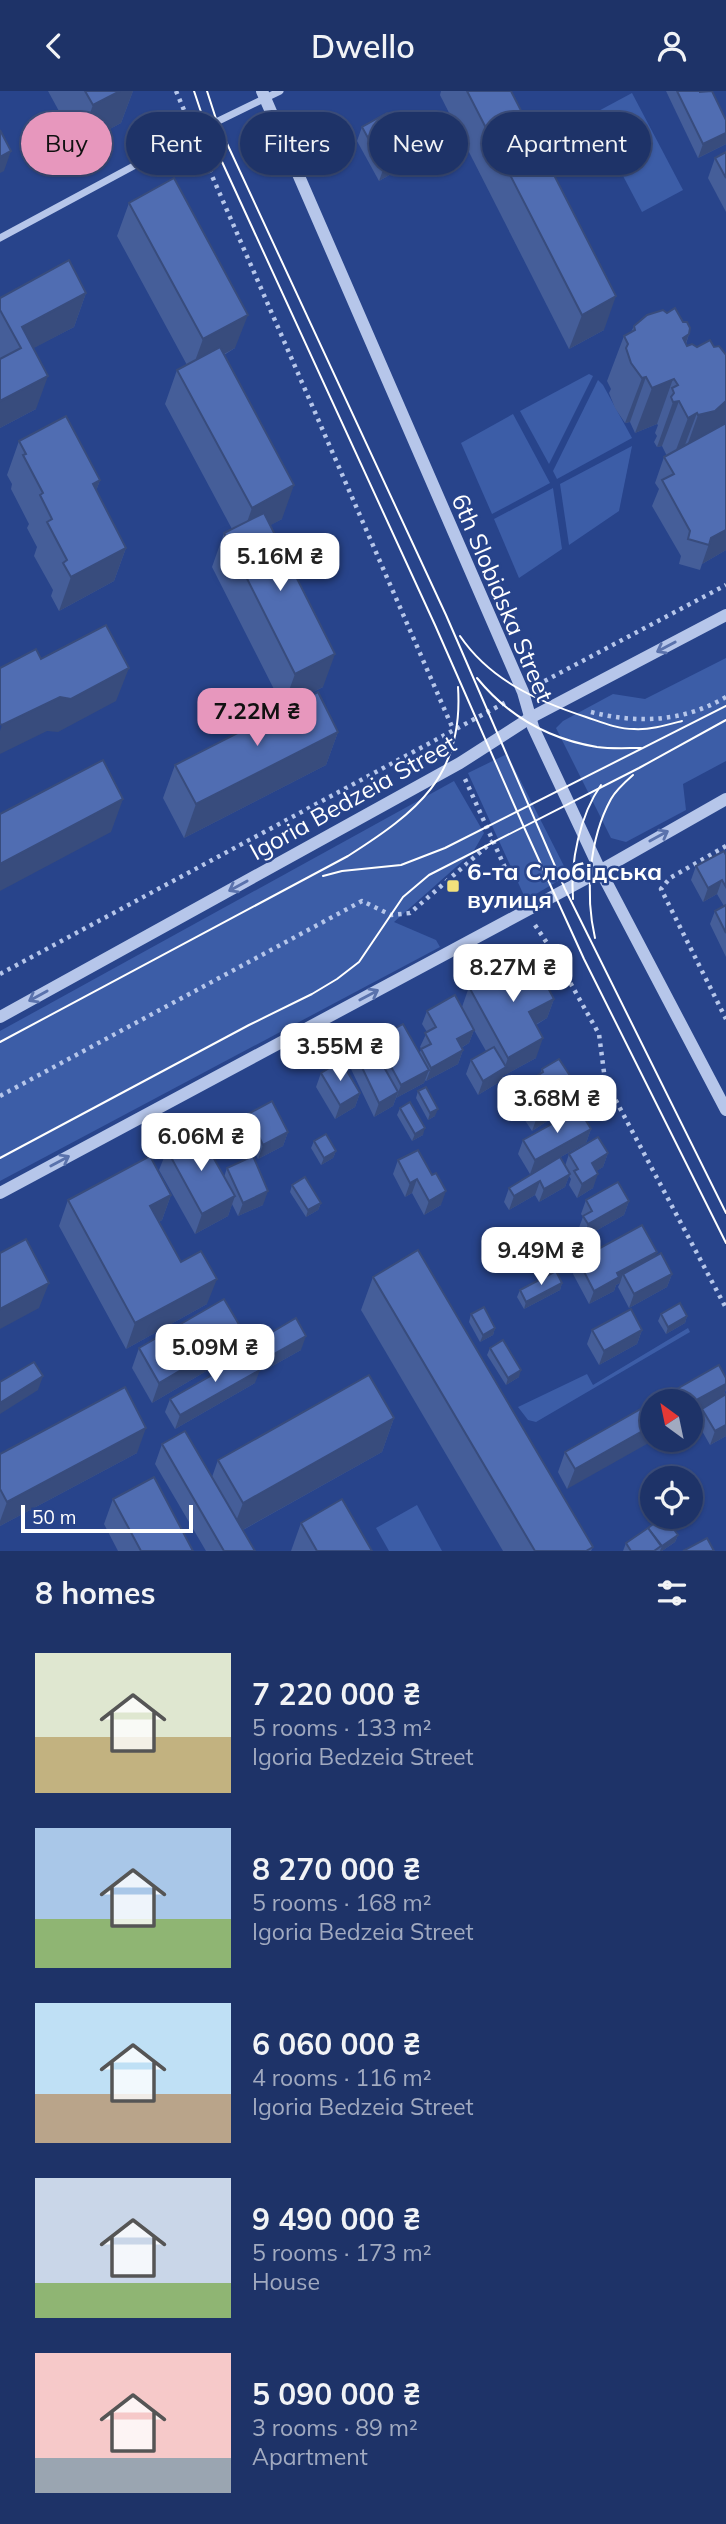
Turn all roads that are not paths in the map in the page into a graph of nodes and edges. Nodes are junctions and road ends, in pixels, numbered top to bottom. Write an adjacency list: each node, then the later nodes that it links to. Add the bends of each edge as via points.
1 (280, 91): 2 (street)
2 (264, 95): 3 (street); 5 (street, 6th Slobidska Street, via 523,692)
3 (0, 238)
4 (726, 615): 5 (street, Igoria Bedzeia Street, one-way to 5)
5 (530, 718): 7 (street, 6th Slobidska Street); 8 (street, Igoria Bedzeia Street, one-way to 8, via 451,769)
6 (726, 799): 7 (street, one-way to 6)
7 (600, 870): 9 (street, 6th Slobidska Street); 10 (street, one-way to 7)
8 (0, 1017)
9 (726, 1110)
10 (0, 1193)

